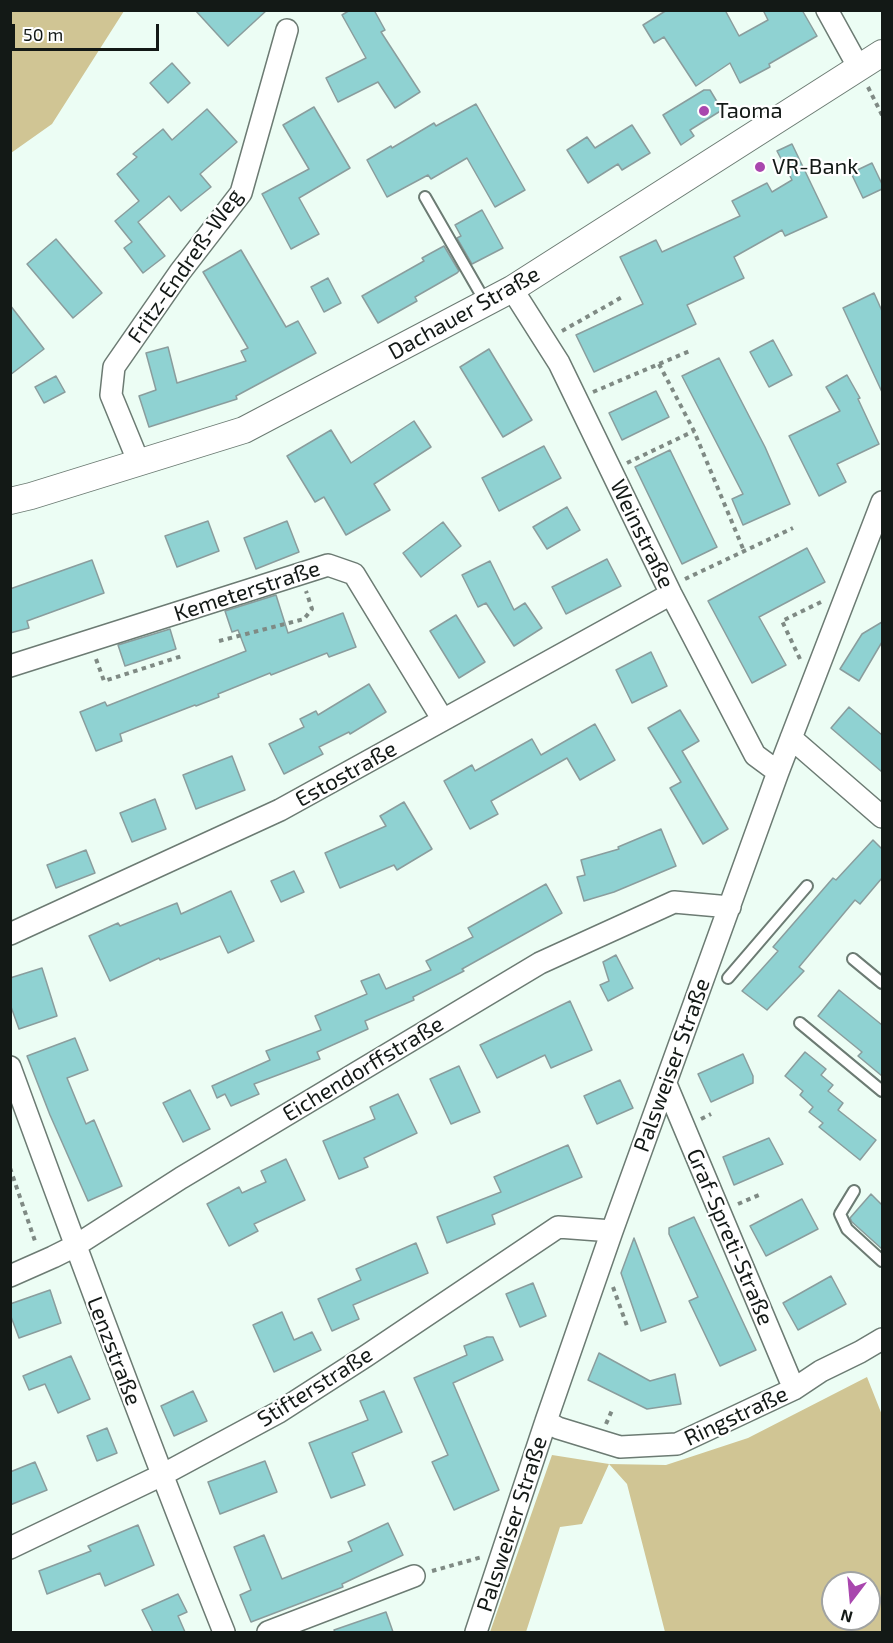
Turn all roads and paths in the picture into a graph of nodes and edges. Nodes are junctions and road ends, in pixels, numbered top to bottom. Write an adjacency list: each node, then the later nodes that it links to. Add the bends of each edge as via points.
1 (827, 10): 4 (street)
2 (287, 30): 15 (street, Fritz-Endreß-Weg, via 241,193 114,367 111,395)
3 (882, 53): 4 (street, Dachauer Straße)
4 (859, 68): 5 (path); 7 (street, Dachauer Straße)
5 (882, 115)
6 (425, 197): 9 (lane)
7 (512, 290): 9 (street, Dachauer Straße); 10 (street, Weinstraße)
8 (624, 296): 10 (path)
9 (486, 303): 15 (street, Dachauer Straße, via 244,430)
10 (544, 340): 13 (street, Weinstraße)
11 (692, 350): 12 (path)
12 (658, 364): 13 (path); 14 (path)
13 (576, 399): 16 (street, Weinstraße)
14 (694, 431): 16 (path); 20 (path)
15 (139, 463): 17 (street, Dachauer Straße)
16 (611, 470): 22 (street, Weinstraße)
17 (10, 501)
18 (882, 502): 23 (street, Palsweiser Straße)
19 (793, 528): 20 (path)
20 (744, 551): 22 (path)
21 (300, 574): 24 (path, via 312,609 304,619); 25 (street, Kemeterstraße); 29 (street, Kemeterstraße, via 328,565 354,574)
22 (670, 590): 29 (street, Estostraße); 31 (street, Weinstraße, via 755,756)
23 (848, 590): 28 (street, Palsweiser Straße); 28 (path, via 782,621)
24 (219, 641)
25 (88, 642): 26 (path, via 104,681); 27 (street, Kemeterstraße)
26 (182, 656)
27 (10, 666)
28 (812, 684): 30 (street, Palsweiser Straße)
29 (443, 720): 35 (street, Estostraße, via 280,810)
30 (791, 738): 31 (street, Palsweiser Straße); 32 (street)
31 (778, 772): 34 (street, Palsweiser Straße)
32 (882, 817)
33 (807, 886): 37 (lane)
34 (730, 907): 41 (street, Palsweiser Straße); 46 (street, Eichendorffstraße, via 674,902 540,963)
35 (10, 934)
36 (854, 958): 38 (lane)
37 (728, 978)
38 (882, 983)
39 (800, 1023): 42 (lane)
40 (10, 1067): 46 (street, Lenzstraße)
41 (666, 1084): 45 (street, Palsweiser Straße); 53 (street, Graf-Spreti-Straße)
42 (882, 1091)
43 (10, 1168): 48 (path)
44 (854, 1191): 47 (lane, via 840,1214 847,1229)
45 (612, 1231): 49 (street, Palsweiser Straße); 55 (street, Stifterstraße, via 558,1227 286,1408)
46 (75, 1246): 48 (street, Eichendorffstraße); 55 (street, Lenzstraße)
47 (882, 1261)
48 (42, 1262): 50 (street, Eichendorffstraße)
49 (598, 1269): 51 (path, via 610,1280); 54 (street, Palsweiser Straße)
50 (10, 1276)
51 (627, 1326)
52 (882, 1339): 53 (street, Ringstraße)
53 (794, 1389): 54 (street, Ringstraße, via 677,1444 620,1447)
54 (546, 1422): 61 (street, Palsweiser Straße)
55 (162, 1475): 56 (street, Stifterstraße); 59 (street, Lenzstraße)
56 (10, 1548)
57 (479, 1557): 58 (path)
58 (414, 1576): 60 (street)
59 (224, 1632)
60 (267, 1632)
61 (476, 1632)

